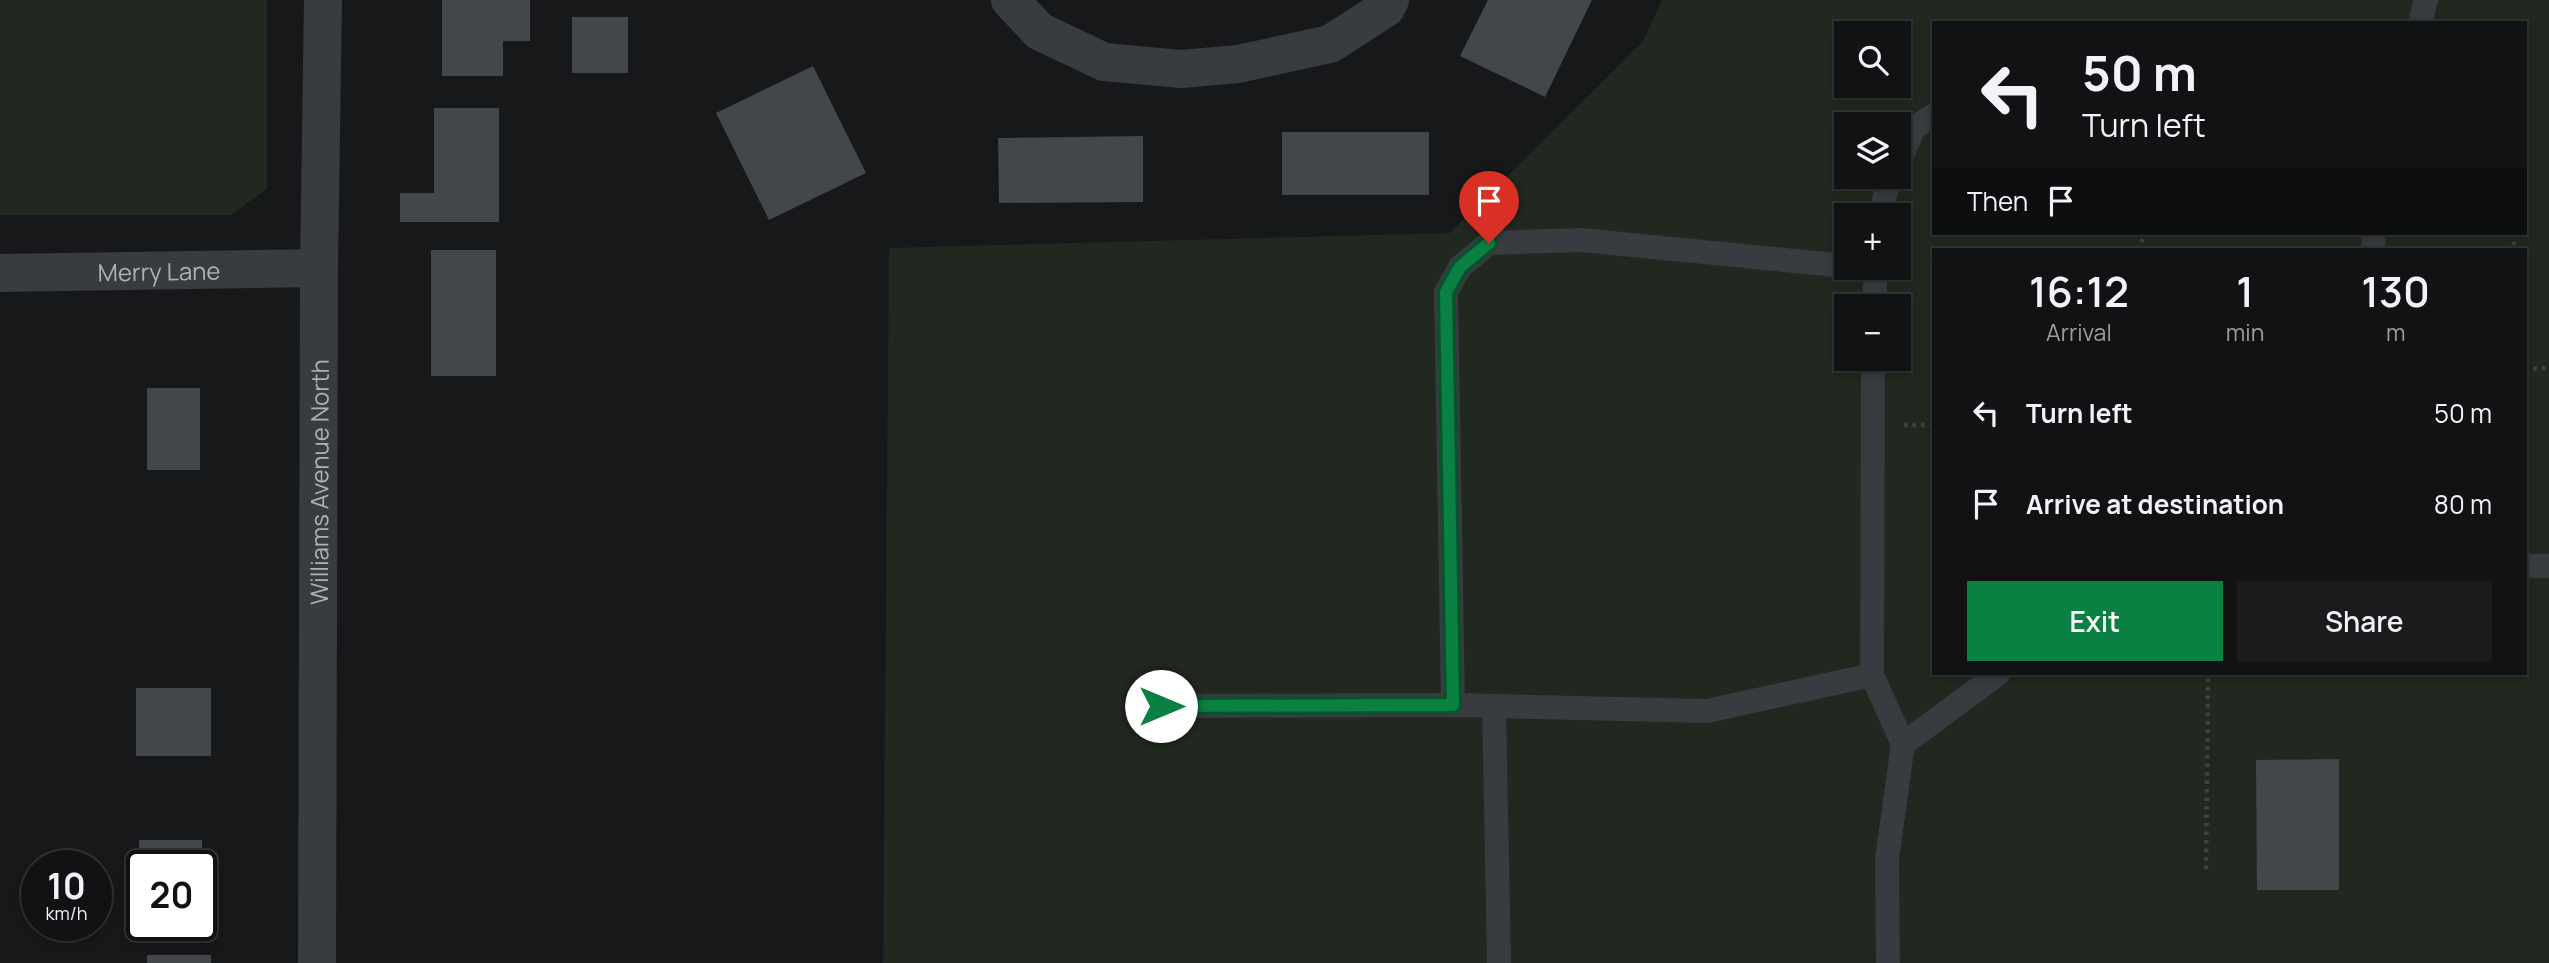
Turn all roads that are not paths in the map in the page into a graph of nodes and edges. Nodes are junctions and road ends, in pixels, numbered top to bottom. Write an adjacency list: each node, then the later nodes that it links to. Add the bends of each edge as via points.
1 (323, 0): 9 (street, Williams Avenue North)
2 (1010, 0): 3 (street, via 1039,32 1104,62 1181,69 1238,64 1330,44 1386,8)
3 (1390, 0)
4 (2426, 0): 5 (lane)
5 (2421, 21)
6 (1932, 116): 7 (lane)
7 (1911, 135)
8 (1834, 265): 16 (lane, via 1581,240 1489,243 1460,267 1446,292)
9 (319, 268): 10 (street, Merry Lane); 20 (street, Williams Avenue North)
10 (0, 273)
11 (1873, 371): 14 (lane)
12 (2527, 566): 13 (lane)
13 (2549, 566)
14 (1872, 675): 18 (lane, via 1707,712); 19 (lane)
15 (1997, 675): 19 (lane)
16 (1453, 705): 17 (lane); 18 (lane)
17 (1161, 706)
18 (1494, 707): 21 (lane)
19 (1903, 744): 22 (lane, via 1887,859)
20 (317, 963)
21 (1499, 963)
22 (1888, 963)

